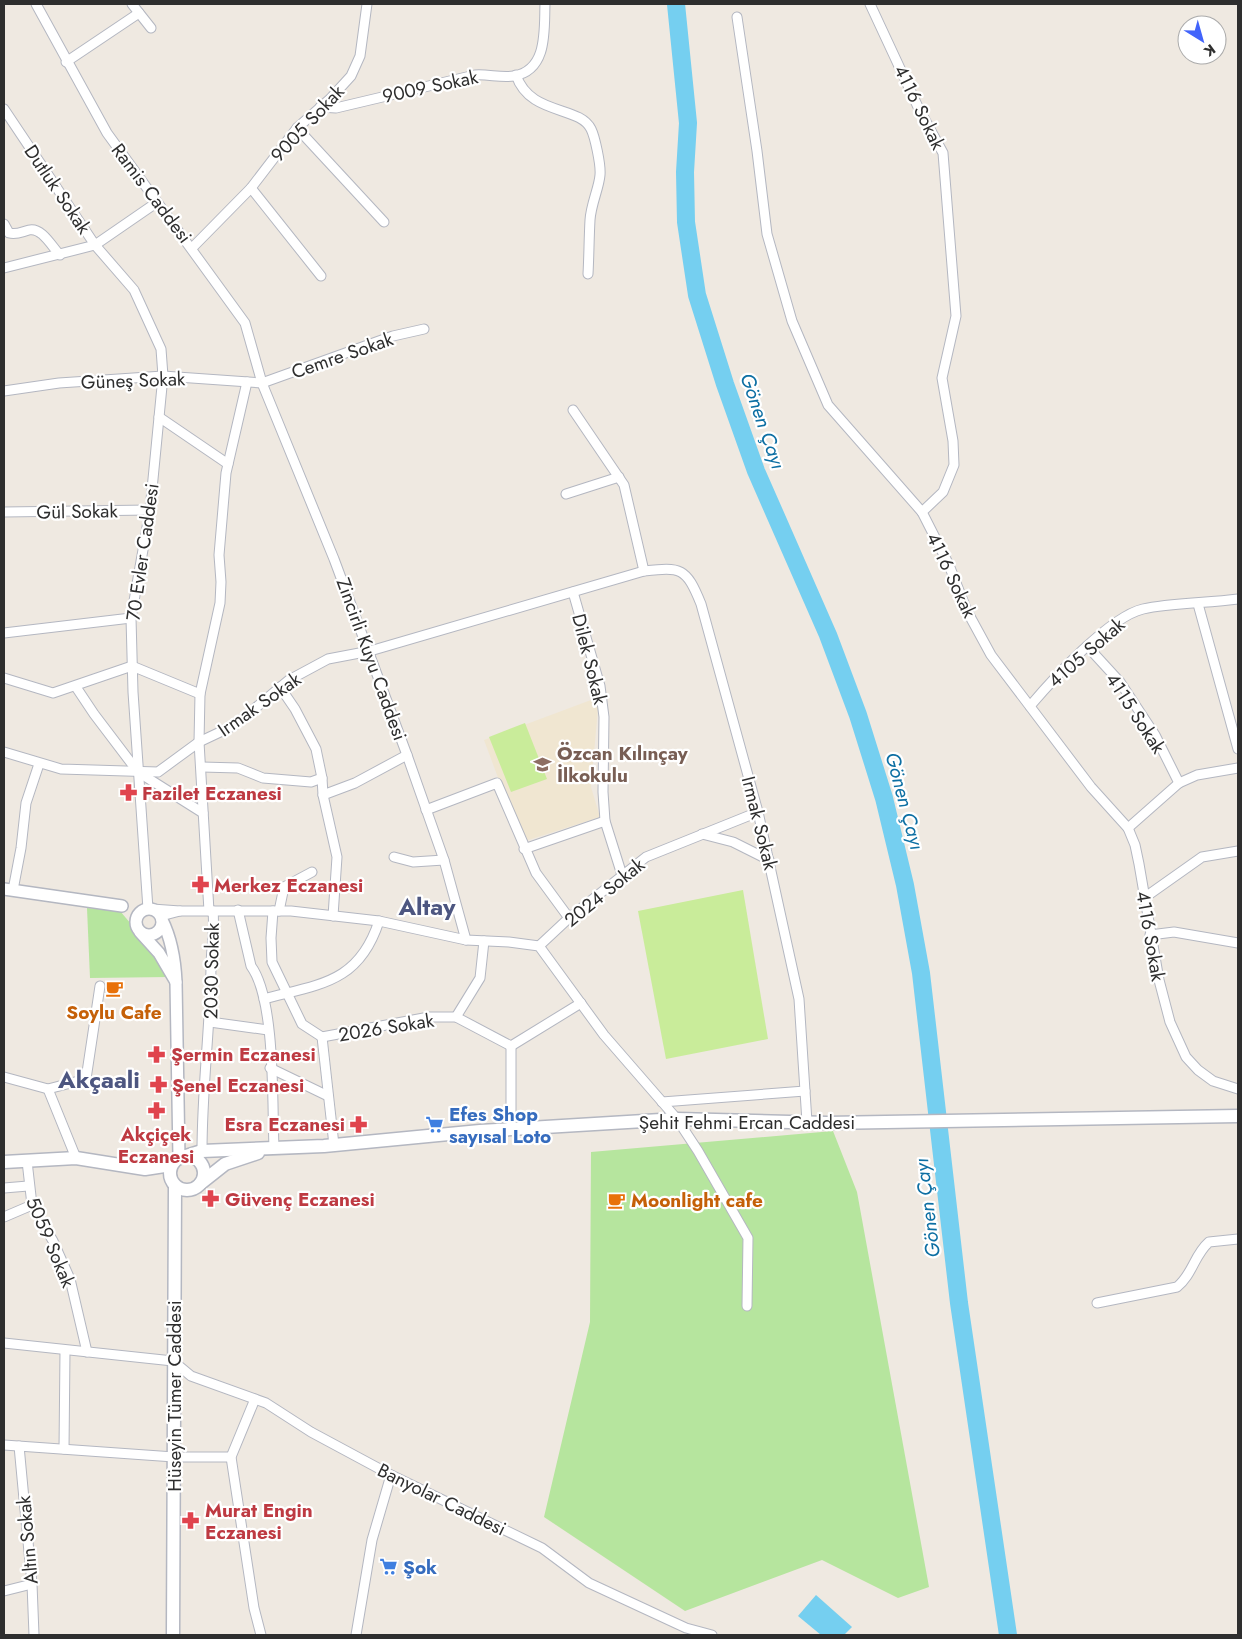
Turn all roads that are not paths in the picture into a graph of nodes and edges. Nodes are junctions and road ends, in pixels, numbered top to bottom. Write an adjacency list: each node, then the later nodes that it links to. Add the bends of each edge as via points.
1 (36, 4): 9 (street, Ramis Caddesi)
2 (132, 4): 6 (street)
3 (367, 4): 11 (street, 9005 Sokak, via 364,39 356,67 345,84)
4 (545, 4): 10 (street, via 540,54 534,66)
5 (870, 4): 36 (street, 4116 Sokak, via 943,153 956,316 942,378 954,465 943,492)
6 (139, 13): 8 (street); 9 (street)
7 (737, 17): 36 (street, via 767,234 792,321 828,405)
8 (151, 28)
9 (66, 62): 15 (street, Ramis Caddesi, via 107,133)
10 (516, 75): 11 (street, 9009 Sokak, via 475,75 336,108); 22 (street, via 521,89 530,98 583,121 591,130 600,175 591,212)
11 (320, 108): 13 (street, 9005 Sokak)
12 (4, 110): 18 (street, Dutluk Sokak)
13 (297, 128): 14 (street, 9005 Sokak); 16 (street)
14 (251, 188): 19 (street, 9005 Sokak); 23 (street)
15 (156, 203): 18 (street); 19 (street, Ramis Caddesi)
16 (384, 222)
17 (4, 224): 20 (street, via 9,233 40,232)
18 (95, 245): 20 (street); 25 (street, 70 Evler Caddesi, via 134,290 161,349)
19 (192, 248): 27 (street, Ramis Caddesi, via 245,323)
20 (60, 255): 21 (street)
21 (4, 268)
22 (588, 274)
23 (321, 276)
24 (424, 329): 27 (street, Cemre Sokak, via 393,336)
25 (163, 376): 26 (street, Güneş Sokak); 28 (street, Güneş Sokak, via 59,383); 30 (street, 70 Evler Caddesi)
26 (247, 382): 27 (street, Güneş Sokak); 31 (street, 2030 Sokak)
27 (262, 383): 44 (street, Zincirli Kuyu Caddesi)
28 (4, 391)
29 (573, 410): 32 (street)
30 (159, 417): 31 (street); 34 (street, 70 Evler Caddesi)
31 (228, 464): 49 (street, 2030 Sokak, via 218,555 220,603)
32 (619, 477): 33 (street); 37 (street, via 624,485)
33 (566, 494)
34 (150, 510): 35 (street, Gül Sokak); 41 (street, 70 Evler Caddesi)
35 (4, 512)
36 (922, 512): 50 (street, 4116 Sokak, via 991,655)
37 (644, 571): 38 (street, Irmak Sokak); 63 (street, Irmak Sokak, via 673,568 686,575 694,588)
38 (573, 592): 44 (street, Irmak Sokak); 65 (street, Dilek Sokak, via 600,686 604,718)
39 (1238, 600): 40 (street, 4105 Sokak)
40 (1198, 604): 43 (street, 4105 Sokak, via 1142,609 1126,616); 52 (street)
41 (131, 618): 42 (street); 45 (street, 70 Evler Caddesi)
42 (4, 634)
43 (1087, 646): 50 (street, 4105 Sokak, via 1060,670); 60 (street, 4115 Sokak, via 1129,695)
44 (370, 651): 48 (street, Irmak Sokak, via 328,659); 54 (street, Zincirli Kuyu Caddesi)
45 (132, 666): 47 (street); 49 (street); 58 (street, 70 Evler Caddesi)
46 (4, 678): 47 (street, via 53,693)
47 (76, 687): 58 (street)
48 (280, 687): 51 (street, Irmak Sokak, via 235,725); 59 (street, via 316,749)
49 (200, 694): 51 (street, 2030 Sokak)
50 (1030, 706): 66 (street, 4116 Sokak, via 1091,787)
51 (199, 742): 56 (street, 2030 Sokak); 58 (street, Irmak Sokak, via 158,772)
52 (1238, 749)
53 (4, 752): 55 (street, Irmak Sokak)
54 (407, 754): 61 (street, via 355,783); 62 (street, Zincirli Kuyu Caddesi)
55 (38, 764): 58 (street, Irmak Sokak); 75 (street, via 26,803 21,848)
56 (202, 767): 59 (street, via 238,768 263,778 311,782); 64 (street, 2030 Sokak)
57 (1238, 768): 60 (street, via 1197,774)
58 (138, 772): 64 (street); 81 (street, 70 Evler Caddesi)
59 (322, 778): 61 (street)
60 (1179, 783): 66 (street)
61 (323, 795): 82 (street, via 337,857)
62 (426, 810): 68 (street, via 497,783); 71 (street, Zincirli Kuyu Caddesi)
63 (758, 812): 67 (street, 2024 Sokak); 72 (street, Irmak Sokak)
64 (203, 813): 79 (street, 2030 Sokak)
65 (606, 821): 68 (street); 74 (street, Dilek Sokak)
66 (1128, 828): 76 (street, 4116 Sokak, via 1135,845)
67 (702, 834): 72 (street, via 733,842); 74 (street, 2024 Sokak, via 646,857)
68 (524, 849): 83 (street, via 536,873)
69 (1238, 851): 76 (street, via 1202,857)
70 (394, 857): 71 (street, via 413,862)
71 (444, 860): 87 (street, Zincirli Kuyu Caddesi)
72 (769, 860): 105 (street, Irmak Sokak, via 799,998)
73 (312, 872): 80 (street, via 284,887)
74 (622, 875): 83 (street, 2024 Sokak)
75 (8, 889): 77 (street)
76 (1144, 898): 86 (street, 4116 Sokak)
77 (122, 906): 81 (street); 85 (street)
78 (238, 910): 79 (street); 80 (street); 94 (street, via 251,966 256,972)
79 (211, 911): 81 (street); 97 (street, 2030 Sokak, via 215,929)
80 (276, 911): 82 (street); 93 (street, via 270,938 272,962)
81 (153, 913): 85 (street, via 137,916); 85 (street, via 162,926 156,933 148,935); 91 (street, via 175,956)
82 (333, 916): 84 (street)
83 (569, 918): 90 (street, 2024 Sokak)
84 (379, 921): 87 (street); 93 (street, via 370,946 347,972 333,980)
85 (138, 928): 91 (street, via 159,953)
86 (1150, 935): 89 (street, via 1174,932); 104 (street, 4116 Sokak, via 1170,1022 1186,1058 1213,1081)
87 (466, 940): 88 (street)
88 (484, 941): 90 (street); 96 (street, via 480,978)
89 (1238, 943)
90 (539, 946): 95 (street)
91 (176, 982): 118 (street)
92 (100, 986): 103 (street, via 86,1079)
93 (288, 993): 94 (street); 99 (street, via 302,1024)
94 (264, 1000): 98 (street)
95 (581, 1003): 100 (street); 107 (street)
96 (456, 1017): 99 (street, 2026 Sokak, via 429,1018); 100 (street, 2026 Sokak)
97 (210, 1022): 98 (street); 116 (street, 2030 Sokak, via 202,1093)
98 (268, 1030): 101 (street)
99 (322, 1037): 106 (street)
100 (512, 1046): 113 (street)
101 (270, 1068): 106 (street); 115 (street)
102 (4, 1077): 103 (street)
103 (48, 1088): 117 (street)
104 (1238, 1089)
105 (805, 1091): 107 (street); 111 (street, Irmak Sokak)
106 (328, 1096): 114 (street)
107 (662, 1102): 110 (street)
108 (1220, 1116): 109 (main road, Şehit Fehmi Ercan Caddesi); 111 (main road, Şehit Fehmi Ercan Caddesi); 112 (main road, Şehit Fehmi Ercan Caddesi)
109 (1238, 1116)
110 (677, 1119): 111 (main road, Şehit Fehmi Ercan Caddesi); 113 (main road, Şehit Fehmi Ercan Caddesi); 130 (street, via 748,1238)
111 (808, 1122)
112 (1238, 1123)
113 (511, 1129): 114 (main road, Şehit Fehmi Ercan Caddesi)
114 (334, 1145): 115 (main road, Şehit Fehmi Ercan Caddesi)
115 (274, 1148): 116 (main road, Şehit Fehmi Ercan Caddesi); 123 (main road, Şehit Fehmi Ercan Caddesi, via 225,1164)
116 (202, 1151): 118 (main road, Şehit Fehmi Ercan Caddesi)
117 (76, 1158): 118 (main road, Şehit Fehmi Ercan Caddesi, via 146,1169); 119 (main road, Şehit Fehmi Ercan Caddesi)
118 (179, 1159): 122 (main road, via 169,1175); 123 (main road, via 195,1158 203,1166 204,1178)
119 (27, 1161): 120 (main road, Şehit Fehmi Ercan Caddesi); 121 (street, 5059 Sokak)
120 (4, 1162)
121 (28, 1186): 124 (street); 125 (street, 5059 Sokak)
122 (175, 1186): 123 (main road, via 180,1189); 127 (main road, Hüseyin Tümer Caddesi)
123 (196, 1187): 127 (main road, Şehit Fehmi Ercan Caddesi)
124 (4, 1188)
125 (32, 1205): 126 (street); 133 (street, 5059 Sokak, via 70,1279)
126 (4, 1217)
127 (174, 1226): 134 (main road, Hüseyin Tümer Caddesi)
128 (1238, 1239): 129 (street, via 1209,1242 1198,1255 1189,1276 1177,1288)
129 (1097, 1303)
130 (746, 1306)
131 (4, 1343): 132 (street)
132 (65, 1351): 133 (street); 138 (street)
133 (87, 1352): 134 (street)
134 (173, 1361): 135 (street, Banyolar Caddesi, via 191,1376); 139 (main road, Hüseyin Tümer Caddesi)
135 (255, 1399): 140 (street); 141 (street, Banyolar Caddesi)
136 (4, 1445): 137 (street)
137 (19, 1446): 138 (street); 142 (street, Altın Sokak)
138 (64, 1449): 139 (street)
139 (174, 1457): 140 (street); 146 (main road, Hüseyin Tümer Caddesi)
140 (231, 1457): 147 (street)
141 (391, 1475): 144 (street, Banyolar Caddesi, via 542,1548 589,1583); 148 (street, via 370,1548)
142 (32, 1584): 143 (street); 145 (street, Altın Sokak)
143 (4, 1591)
144 (685, 1631): 149 (street, Banyolar Caddesi)
145 (34, 1635)
146 (173, 1635)
147 (261, 1635)
148 (356, 1635)
149 (712, 1635)

